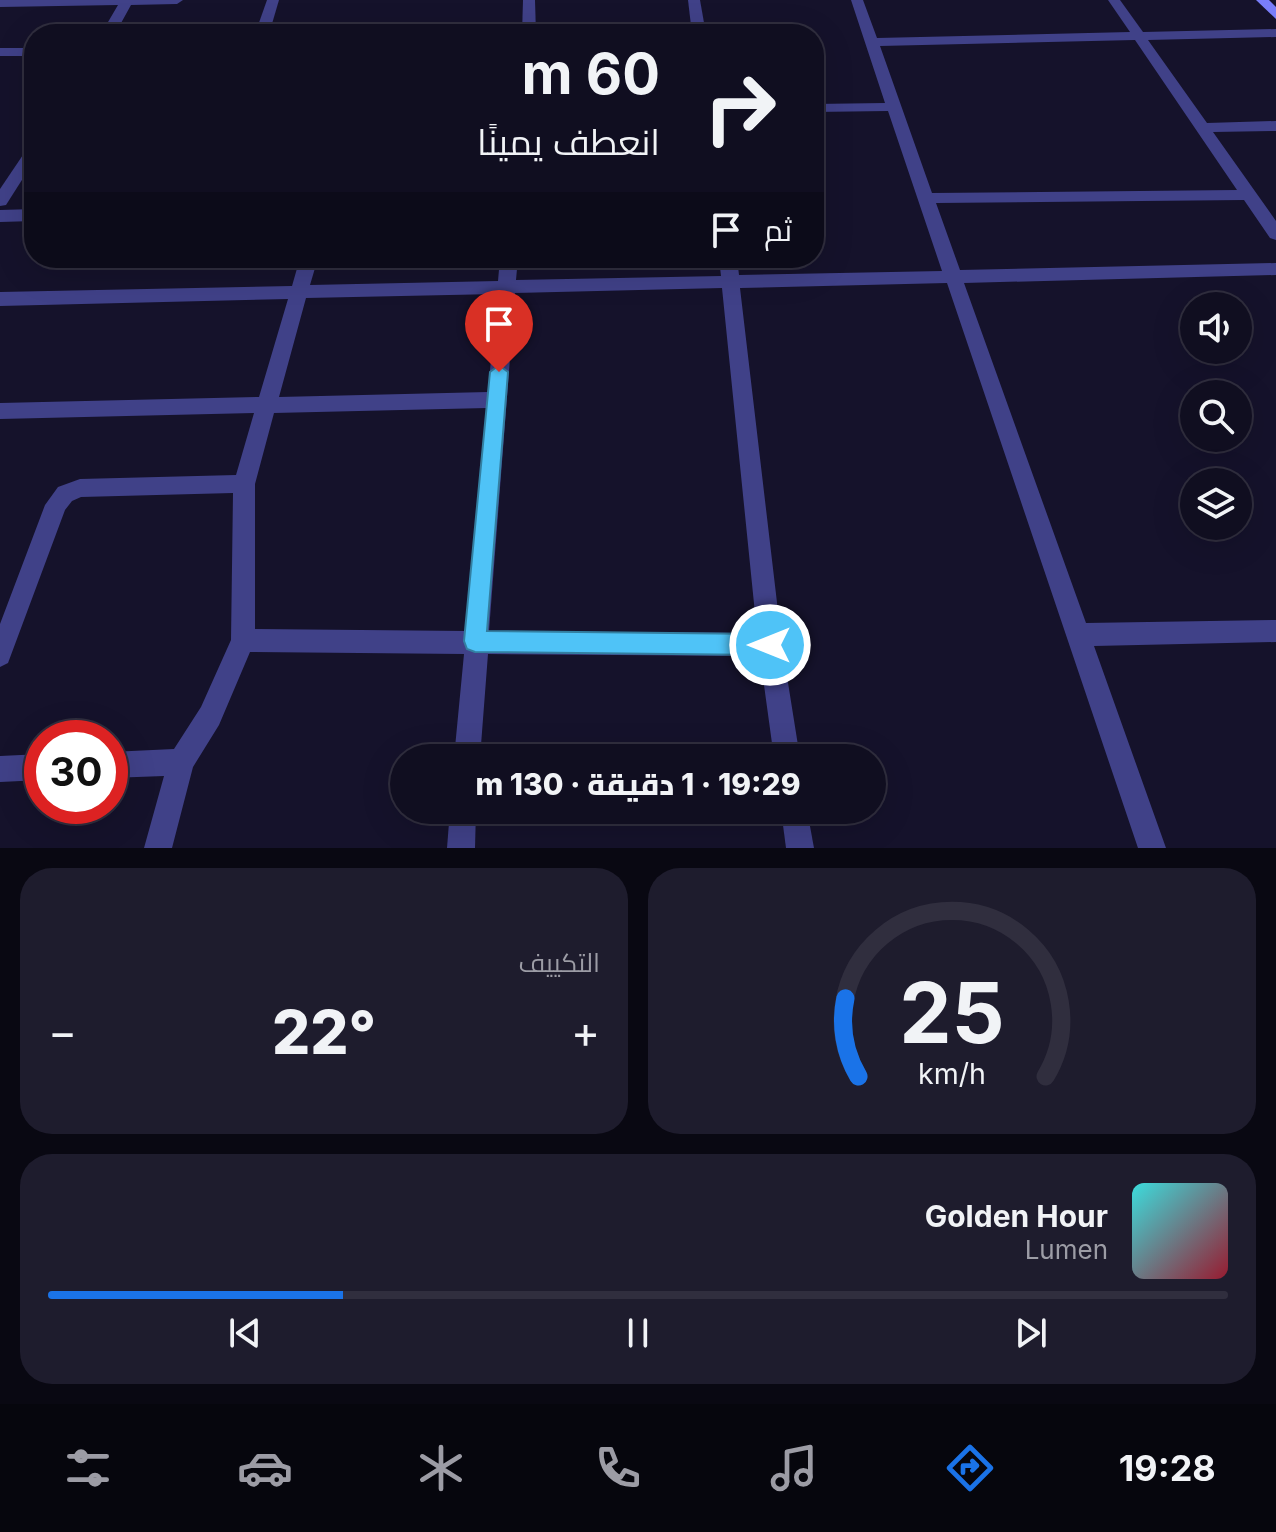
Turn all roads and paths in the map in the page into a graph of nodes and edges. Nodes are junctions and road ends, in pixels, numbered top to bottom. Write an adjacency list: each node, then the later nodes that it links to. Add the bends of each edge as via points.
1 (126, 0): 2 (street); 9 (street); 11 (street)
2 (177, 0)
3 (273, 0): 12 (street)
4 (529, 0): 13 (street)
5 (694, 0): 14 (street)
6 (857, 0): 17 (street)
7 (1114, 0): 16 (street)
8 (1262, 0): 10 (street)
9 (0, 3)
10 (1276, 15)
11 (113, 24)
12 (265, 24)
13 (529, 24)
14 (698, 24)
15 (1276, 33): 16 (street)
16 (1138, 35): 17 (street); 23 (street)
17 (872, 42): 20 (street)
18 (0, 52): 19 (street)
19 (24, 52)
20 (896, 107): 21 (street); 26 (street)
21 (824, 108)
22 (1276, 126): 23 (street)
23 (1202, 128): 25 (street)
24 (24, 164): 27 (street)
25 (1250, 195): 26 (street); 30 (street)
26 (928, 198): 35 (street)
27 (0, 201)
28 (24, 215): 29 (street)
29 (0, 216)
30 (1276, 234)
31 (306, 268): 38 (street)
32 (508, 268): 37 (street)
33 (729, 268): 36 (street)
34 (1276, 269): 35 (street)
35 (953, 276): 36 (street); 45 (street)
36 (731, 282): 37 (street); 48 (street)
37 (506, 287): 38 (street); 40 (street)
38 (299, 292): 39 (street); 41 (street)
39 (0, 299)
40 (496, 400): 41 (street); 47 (street)
41 (265, 405): 42 (street); 43 (street)
42 (0, 411)
43 (244, 484): 46 (street); 49 (street, via 80,488 65,494 56,505)
44 (1276, 631): 45 (street)
45 (1077, 635): 61 (street)
46 (243, 640): 47 (street); 52 (street, via 210,716)
47 (475, 641): 48 (street); 50 (street)
48 (770, 645): 51 (street)
49 (0, 655)
50 (468, 744)
51 (785, 744)
52 (181, 762): 53 (street); 58 (street)
53 (128, 764)
54 (24, 768): 55 (street)
55 (0, 769)
56 (462, 824): 59 (street)
57 (796, 824): 60 (street)
58 (158, 848)
59 (461, 848)
60 (800, 848)
61 (1152, 848)

